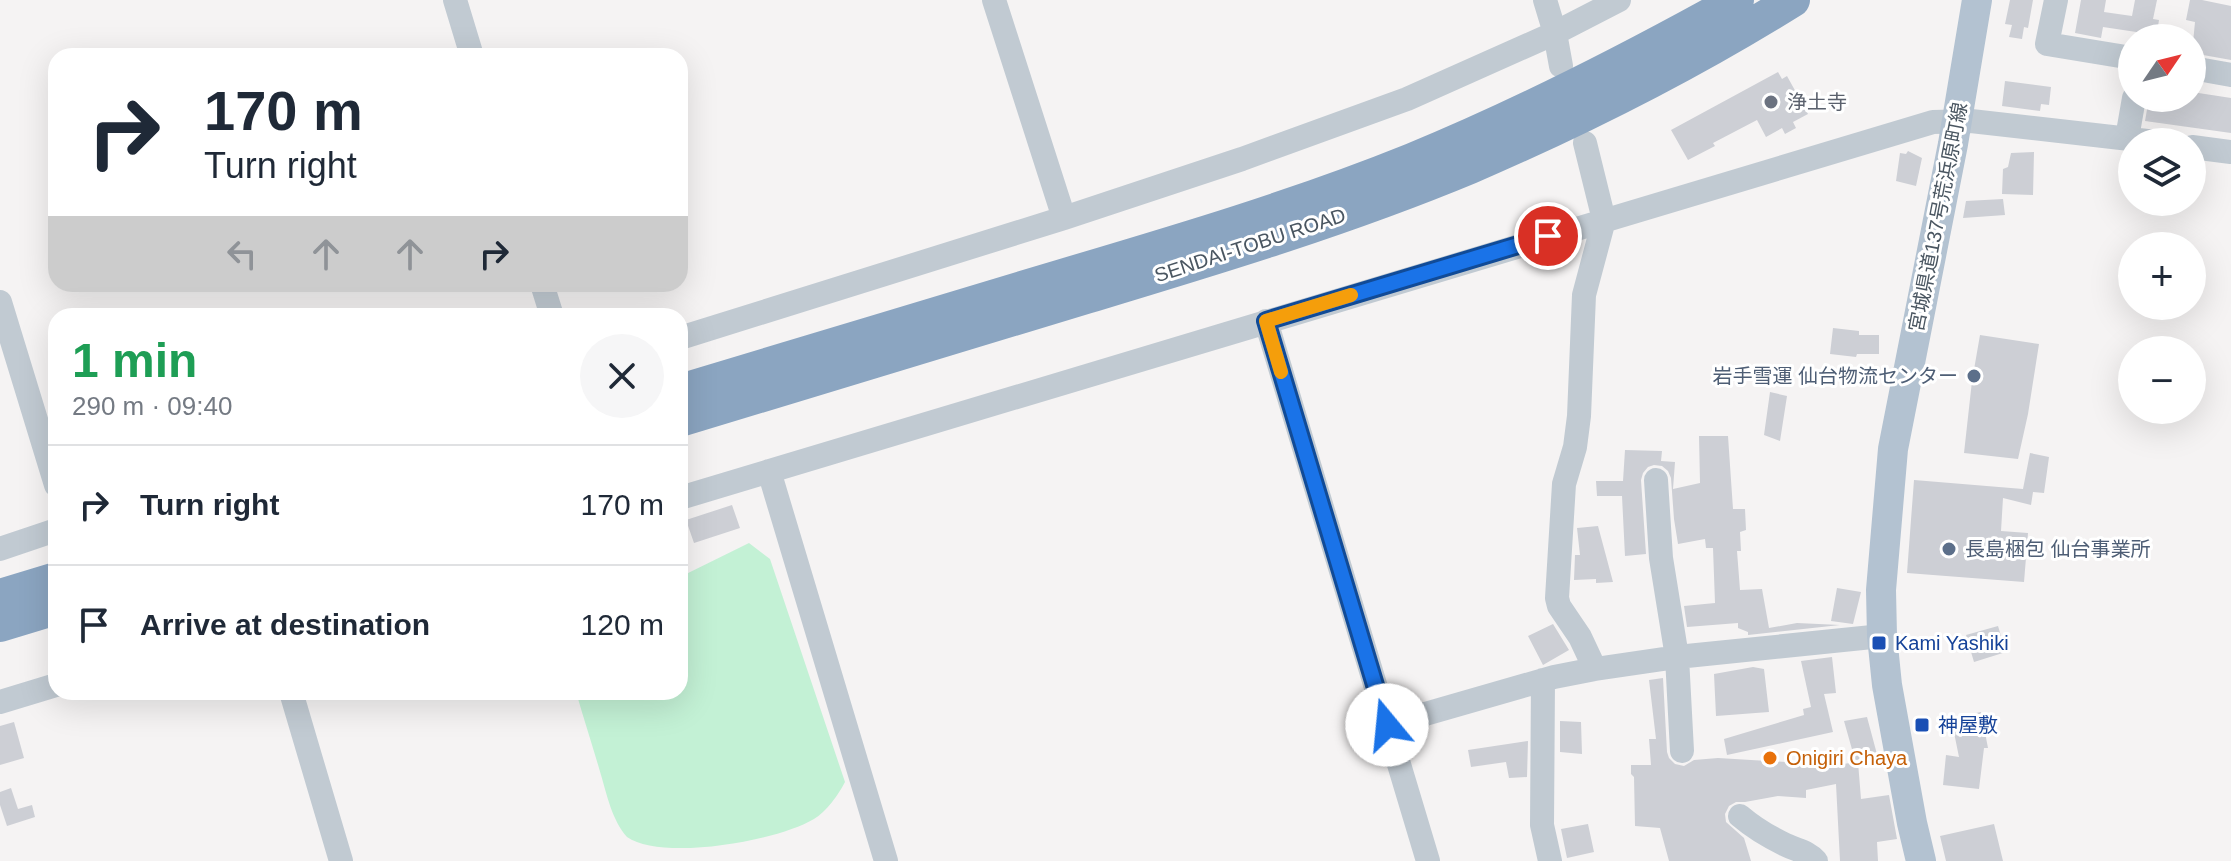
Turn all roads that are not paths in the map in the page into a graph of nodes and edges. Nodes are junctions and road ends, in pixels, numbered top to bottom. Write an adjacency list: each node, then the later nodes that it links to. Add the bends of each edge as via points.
1 (455, 0): 10 (street)
2 (994, 0): 20 (street)
3 (1545, 0): 9 (street)
4 (1619, 0): 9 (street)
5 (1737, 0): 25 (highway, SENDAI-TOBU ROAD, via 1545,102 1301,201)
6 (1793, 0): 26 (highway, SENDAI-TOBU ROAD, via 1559,126 1421,186 1175,270)
7 (1977, 0): 15 (main road, 宮城県道137号荒浜原町線)
8 (2056, 0): 11 (street, via 2047,44)
9 (1555, 33): 12 (street); 20 (street, via 1407,99)
10 (470, 48)
11 (2118, 56)
12 (1561, 66)
13 (2206, 71): 14 (street)
14 (2231, 75)
15 (1957, 121): 16 (street); 21 (street, via 1933,122); 37 (main road, 宮城県道137号荒浜原町線, via 1893,449)
16 (2118, 137)
17 (1585, 143): 21 (street)
18 (2206, 149): 19 (street)
19 (2231, 152)
20 (1064, 218): 24 (street)
21 (1604, 220): 23 (street); 39 (street, via 1584,295 1579,416 1564,484 1557,598)
22 (0, 302): 27 (street)
23 (1266, 321): 28 (street); 44 (street)
24 (688, 336)
25 (688, 389)
26 (688, 418)
27 (48, 459)
28 (769, 471): 30 (street); 48 (street)
29 (1656, 480): 38 (street, via 1661,558)
30 (688, 496)
31 (48, 533): 32 (street)
32 (0, 549)
33 (48, 581): 34 (highway)
34 (0, 596)
35 (48, 610): 36 (highway)
36 (0, 625)
37 (1882, 636): 38 (street); 52 (main road, 宮城県道137号荒浜原町線)
38 (1677, 657): 39 (street); 45 (street)
39 (1595, 669): 40 (street)
40 (1543, 680): 44 (street); 50 (street, via 1542,825)
41 (48, 687): 43 (street)
42 (293, 700): 47 (street)
43 (0, 702)
44 (1387, 725): 49 (street)
45 (1682, 751)
46 (1740, 816): 51 (street)
47 (341, 861)
48 (886, 861)
49 (1428, 861)
50 (1550, 861)
51 (1816, 861)
52 (1921, 861)

